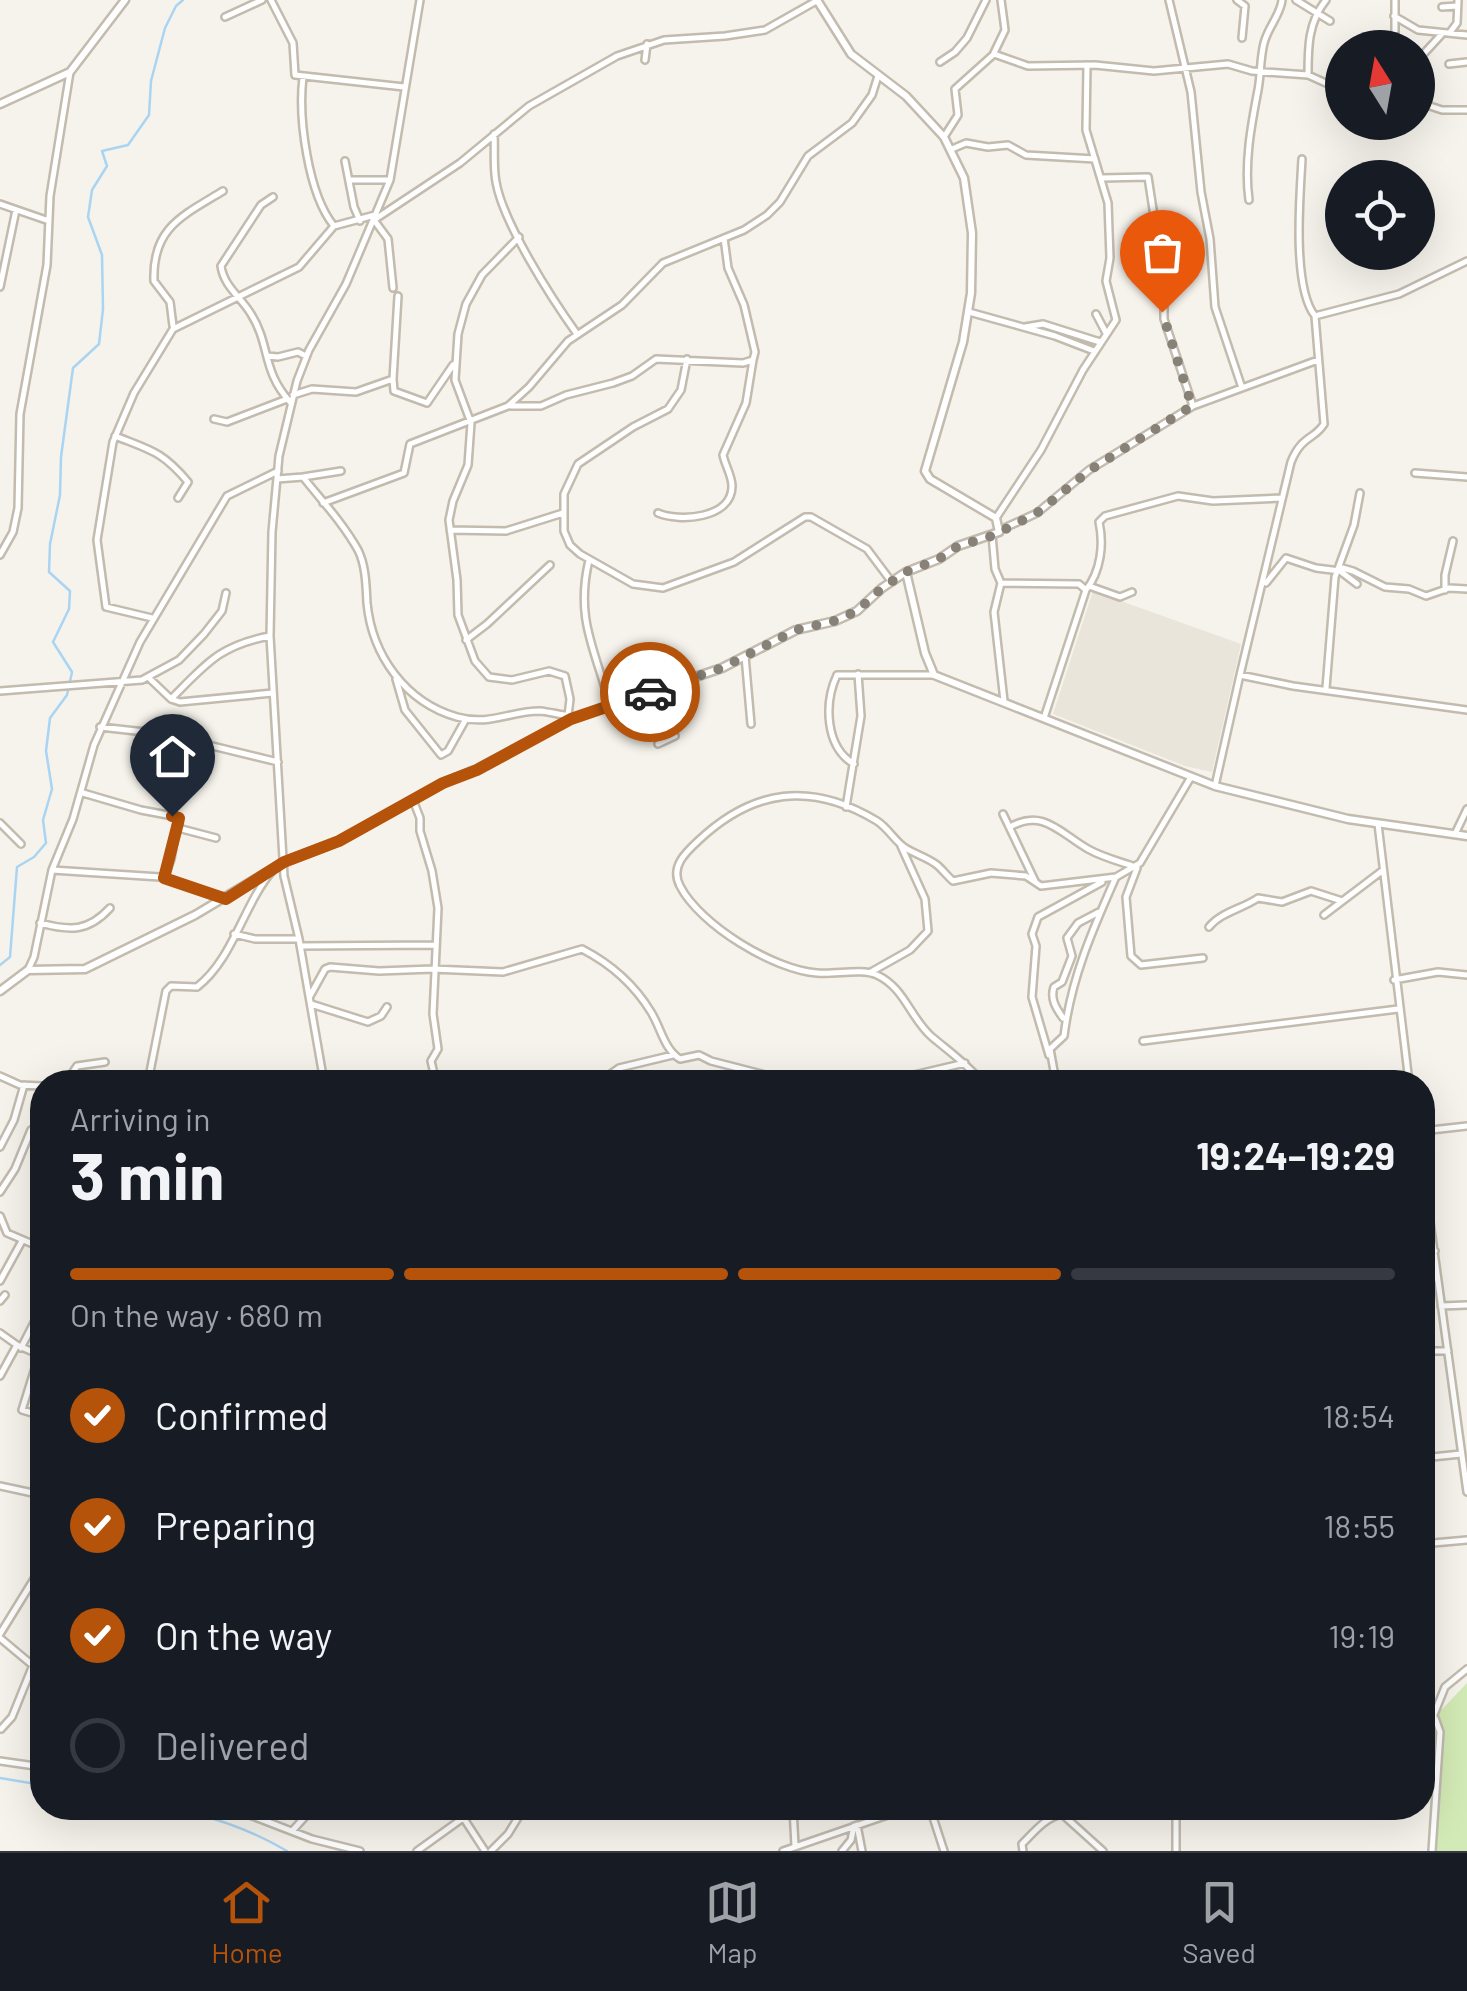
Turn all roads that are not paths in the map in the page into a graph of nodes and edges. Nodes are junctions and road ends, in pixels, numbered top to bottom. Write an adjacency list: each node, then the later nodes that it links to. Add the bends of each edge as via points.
1 (124, 0): 34 (street)
2 (262, 0): 18 (street)
3 (272, 0): 37 (street, via 292,39 295,75)
4 (420, 0): 39 (street)
5 (817, 0): 24 (street, via 756,32); 35 (street, via 846,48)
6 (986, 0): 28 (street, via 967,38)
7 (1001, 0): 26 (street, via 1004,30)
8 (1170, 0): 32 (street)
9 (1237, 0): 23 (street, via 1245,6)
10 (1282, 0): 33 (street)
11 (1296, 0): 16 (street)
12 (1326, 0): 16 (street)
13 (1396, 0): 17 (street)
14 (1458, 3): 15 (street); 21 (street, via 1456,26)
15 (1442, 7)
16 (1317, 13): 19 (street); 36 (street)
17 (1394, 16): 20 (street); 21 (street, via 1414,29)
18 (225, 17)
19 (1330, 20)
20 (1394, 30)
21 (1446, 33): 22 (street); 25 (street)
22 (1467, 35)
23 (1242, 38)
24 (646, 44): 27 (street); 43 (street, via 553,90)
25 (1435, 44)
26 (993, 55): 31 (street, via 1028,66); 44 (street, via 955,89 958,115)
27 (645, 60)
28 (940, 62)
29 (1467, 62): 30 (street)
30 (1449, 64)
31 (1087, 65): 32 (street); 47 (street, via 1085,119)
32 (1185, 68): 33 (street, via 1228,64); 84 (street, via 1216,308)
33 (1258, 71): 36 (street); 54 (street)
34 (70, 72): 40 (street); 58 (street)
35 (878, 76): 44 (street); 62 (street, via 866,105 808,156 780,202 752,226)
36 (1308, 76): 38 (street)
37 (303, 77): 39 (street); 60 (street, via 308,158)
38 (1325, 83)
39 (404, 87): 51 (street)
40 (0, 104)
41 (1435, 107): 42 (street)
42 (1467, 110)
43 (494, 134): 57 (street); 61 (street, via 495,179)
44 (944, 137): 45 (street)
45 (952, 148): 47 (street, via 1008,144 1026,155); 68 (street, via 970,211)
46 (1302, 158): 70 (street, via 1298,211 1306,302)
47 (1095, 159): 49 (street)
48 (345, 161): 50 (street)
49 (1101, 178): 73 (street, via 1111,230 1107,288 1116,318); 87 (street, via 1148,177 1164,318)
50 (348, 180): 51 (street); 59 (street)
51 (390, 180): 57 (street)
52 (223, 191): 72 (street, via 157,244 154,281 170,302)
53 (273, 197): 67 (street, via 221,266)
54 (1249, 200)
55 (0, 204): 56 (street)
56 (16, 210): 58 (street); 64 (street)
57 (375, 217): 59 (street); 65 (street, via 388,239); 78 (street)
58 (50, 221): 107 (street, via 20,414 18,508)
59 (360, 221): 60 (street)
60 (334, 226): 67 (street, via 302,264)
61 (519, 236): 74 (street); 82 (street, via 469,297)
62 (724, 238): 74 (street, via 667,260 622,305); 80 (street)
63 (1467, 261): 70 (street, via 1398,294)
64 (0, 287)
65 (393, 288)
66 (398, 296): 83 (street)
67 (238, 299): 72 (street); 77 (street, via 252,314)
68 (969, 312): 71 (street); 102 (street, via 925,471)
69 (1096, 314): 73 (street)
70 (1315, 316): 81 (street)
71 (1022, 328): 75 (street, via 1044,324); 76 (street)
72 (173, 329): 90 (street)
73 (1106, 333): 75 (street)
74 (577, 334): 86 (street)
75 (1100, 342): 76 (street)
76 (1095, 351): 102 (street)
77 (266, 355): 78 (street); 85 (street, via 275,384)
78 (306, 356): 85 (street)
79 (688, 359): 80 (street); 86 (street, via 651,360 632,376 549,404); 100 (street, via 681,390 668,408 578,464 565,489)
80 (753, 360): 101 (street, via 746,403 723,454 732,484 727,498 700,516)
81 (1318, 360): 84 (street); 98 (street, via 1324,424 1298,446)
82 (454, 362): 83 (street, via 427,403 394,390); 89 (street)
83 (393, 379): 85 (street, via 356,392 312,389)
84 (1242, 388): 87 (street)
85 (290, 399): 88 (street, via 227,422); 93 (street)
86 (508, 406): 89 (street)
87 (1192, 406): 104 (street, via 1090,470 1037,513)
88 (214, 419)
89 (472, 423): 99 (street, via 410,444 404,473); 103 (street)
90 (115, 436): 97 (street, via 167,460 188,482); 121 (street, via 98,530 105,604)
91 (341, 471): 94 (street)
92 (1415, 473): 95 (street)
93 (278, 475): 94 (street); 121 (street, via 227,496); 122 (street)
94 (303, 477): 99 (street)
95 (1467, 477)
96 (1360, 492): 110 (street)
97 (178, 498)
98 (1282, 498): 115 (street); 116 (street, via 1178,496 1105,516)
99 (323, 503): 129 (street, via 358,551 378,645)
100 (563, 513): 103 (street, via 506,531); 108 (street, via 566,540)
101 (658, 513)
102 (996, 518): 104 (street)
103 (450, 530): 123 (street)
104 (1000, 530): 105 (street)
105 (992, 536): 111 (street); 113 (street)
106 (1453, 541): 118 (street)
107 (0, 555)
108 (590, 560): 112 (street, via 641,587 662,588 734,562 808,516 866,549); 137 (street, via 582,585 584,618)
109 (550, 565): 123 (street)
110 (1338, 569): 114 (street); 115 (street, via 1286,558); 118 (street, via 1426,596); 131 (street)
111 (906, 572): 112 (street); 126 (street)
112 (891, 581): 124 (street, via 857,611 796,630)
113 (1001, 583): 116 (street); 136 (street, via 994,605)
114 (1357, 584)
115 (1264, 585): 127 (street)
116 (1088, 588): 119 (street, via 1120,597); 140 (street)
117 (1467, 589): 118 (street)
118 (1445, 590)
119 (1132, 592)
120 (226, 593): 128 (street, via 222,612 204,634 179,660)
121 (152, 618): 130 (street)
122 (270, 636): 134 (street); 135 (street, via 221,652)
123 (466, 640): 139 (street, via 478,667 497,680 562,674)
124 (745, 656): 132 (street); 142 (street)
125 (858, 674): 126 (street); 146 (street); 146 (street, via 836,676 830,719 834,743)
126 (934, 675): 136 (street)
127 (1240, 675): 131 (street); 148 (street)
128 (146, 678): 130 (street); 135 (street)
129 (396, 678): 141 (street); 141 (street, via 405,710 441,755)
130 (121, 681): 133 (street); 143 (street)
131 (1326, 688): 138 (street)
132 (660, 689): 137 (street); 144 (street, via 675,737)
133 (0, 690)
134 (272, 693): 135 (street); 145 (street)
135 (171, 698)
136 (1004, 702): 140 (street)
137 (610, 705): 139 (street)
138 (1467, 710)
139 (572, 717): 141 (street, via 538,711); 150 (street)
140 (1044, 718): 147 (street)
141 (466, 719)
142 (750, 724)
143 (100, 727): 145 (street, via 155,732); 149 (street)
144 (658, 744)
145 (278, 762): 163 (street)
146 (854, 764): 151 (street)
147 (1191, 777): 148 (street); 164 (street)
148 (1215, 786): 155 (street)
149 (82, 793): 157 (street, via 176,816); 165 (street)
150 (414, 800): 163 (street); 180 (street, via 437,898)
151 (846, 806): 162 (street, via 881,824); 184 (street, via 812,797 757,800 686,853 678,882 708,918 775,962 815,973)
152 (1467, 808): 158 (street)
153 (1003, 814): 156 (street)
154 (0, 824): 161 (street)
155 (1378, 824): 158 (street); 167 (street)
156 (1010, 827): 164 (street, via 1042,820 1088,850); 170 (street)
157 (178, 828): 160 (street); 168 (street)
158 (1455, 834): 159 (street)
159 (1467, 836)
160 (216, 838)
161 (21, 844)
162 (901, 846): 170 (street, via 953,881 991,873 1026,876); 184 (street, via 923,892 928,930 910,950)
163 (284, 862): 166 (street); 179 (street)
164 (1138, 865): 169 (street); 181 (street, via 1126,898 1131,956 1141,965)
165 (52, 870): 168 (street); 176 (street)
166 (272, 871): 171 (street); 178 (street)
167 (1382, 871): 172 (street); 186 (street)
168 (164, 878): 171 (street)
169 (1112, 878): 170 (street); 174 (street); 195 (street, via 1034,924 1032,998)
170 (1036, 884)
171 (226, 899): 183 (street, via 85,970)
172 (1342, 901): 175 (street); 177 (street, via 1312,891 1282,902 1258,898)
173 (110, 908): 176 (street, via 78,930)
174 (1099, 912): 192 (street); 192 (street, via 1067,938 1072,956 1052,994)
175 (1324, 914)
176 (40, 923): 183 (street)
177 (1209, 927)
178 (234, 934): 179 (street); 199 (street, via 201,984 168,989)
179 (300, 942): 180 (street); 188 (street)
180 (435, 945): 182 (street)
181 (1203, 958)
182 (434, 969): 188 (street, via 330,967); 194 (street, via 509,972 582,949 631,984); 201 (street)
183 (28, 970): 187 (street)
184 (872, 972): 197 (street, via 903,995 930,1035)
185 (1467, 975): 186 (street)
186 (1394, 980): 191 (street)
187 (0, 991)
188 (310, 996): 189 (street)
189 (311, 1004): 190 (street, via 368,1022); 200 (street)
190 (388, 1007)
191 (1398, 1009): 193 (street); 207 (street)
192 (1065, 1020): 195 (street, via 1064,1036)
193 (1143, 1041)
194 (673, 1055): 202 (street); 203 (street, via 699,1054)
195 (1049, 1055): 206 (street)
196 (105, 1062): 198 (street)
197 (965, 1063): 204 (street); 205 (street)
198 (74, 1070)
199 (151, 1070)
200 (322, 1070)
201 (433, 1070)
202 (619, 1070)
203 (745, 1070)
204 (935, 1070)
205 (971, 1070)
206 (1055, 1070)
207 (1406, 1070)
208 (0, 1076): 209 (street)
209 (24, 1085): 210 (street); 214 (street)
210 (30, 1085)
211 (1467, 1126): 212 (street)
212 (1435, 1130)
213 (30, 1132): 215 (street)
214 (0, 1146)
215 (0, 1192)
216 (0, 1216): 217 (street, via 8,1233)
217 (22, 1241): 218 (street); 221 (street)
218 (30, 1244)
219 (1435, 1260): 220 (street)
220 (1437, 1278): 222 (street)
221 (0, 1281)
222 (1441, 1306): 223 (street); 229 (street)
223 (1467, 1306)
224 (30, 1327): 226 (street)
225 (0, 1333): 226 (street)
226 (19, 1346): 227 (street); 230 (street)
227 (30, 1351)
228 (1435, 1352): 229 (street)
229 (1448, 1352): 233 (street)
230 (0, 1376)
231 (30, 1387): 232 (street, via 22,1410)
232 (30, 1412)
233 (1461, 1454): 234 (street); 237 (street)
234 (1435, 1457)
235 (0, 1486): 236 (street)
236 (30, 1492)
237 (1467, 1492)
238 (1467, 1540): 239 (street)
239 (1435, 1543)
240 (30, 1586): 242 (street)
241 (0, 1616): 242 (street)
242 (10, 1618): 243 (street)
243 (0, 1636): 244 (street)
244 (30, 1662)
245 (1467, 1669): 247 (street, via 1445,1687)
246 (30, 1672): 249 (street)
247 (1435, 1712)
248 (1435, 1721): 252 (street)
249 (1, 1729)
250 (0, 1761): 251 (street)
251 (30, 1761)
252 (1435, 1806)
253 (266, 1820): 266 (street)
254 (303, 1820): 266 (street)
255 (460, 1820): 269 (street)
256 (465, 1820): 270 (street)
257 (516, 1820): 270 (street)
258 (794, 1820): 267 (street)
259 (873, 1820): 265 (street)
260 (934, 1820): 274 (street)
261 (1049, 1820): 275 (street, via 1022,1844)
262 (1069, 1820): 276 (street)
263 (1176, 1820): 277 (street)
264 (1434, 1820): 278 (street)
265 (855, 1826): 267 (street); 272 (street); 273 (street)
266 (294, 1830): 268 (street)
267 (796, 1846): 271 (street)
268 (360, 1851)
269 (417, 1851)
270 (488, 1851)
271 (783, 1851)
272 (842, 1851)
273 (862, 1851)
274 (944, 1851)
275 (1023, 1851)
276 (1103, 1851)
277 (1176, 1851)
278 (1432, 1851)

